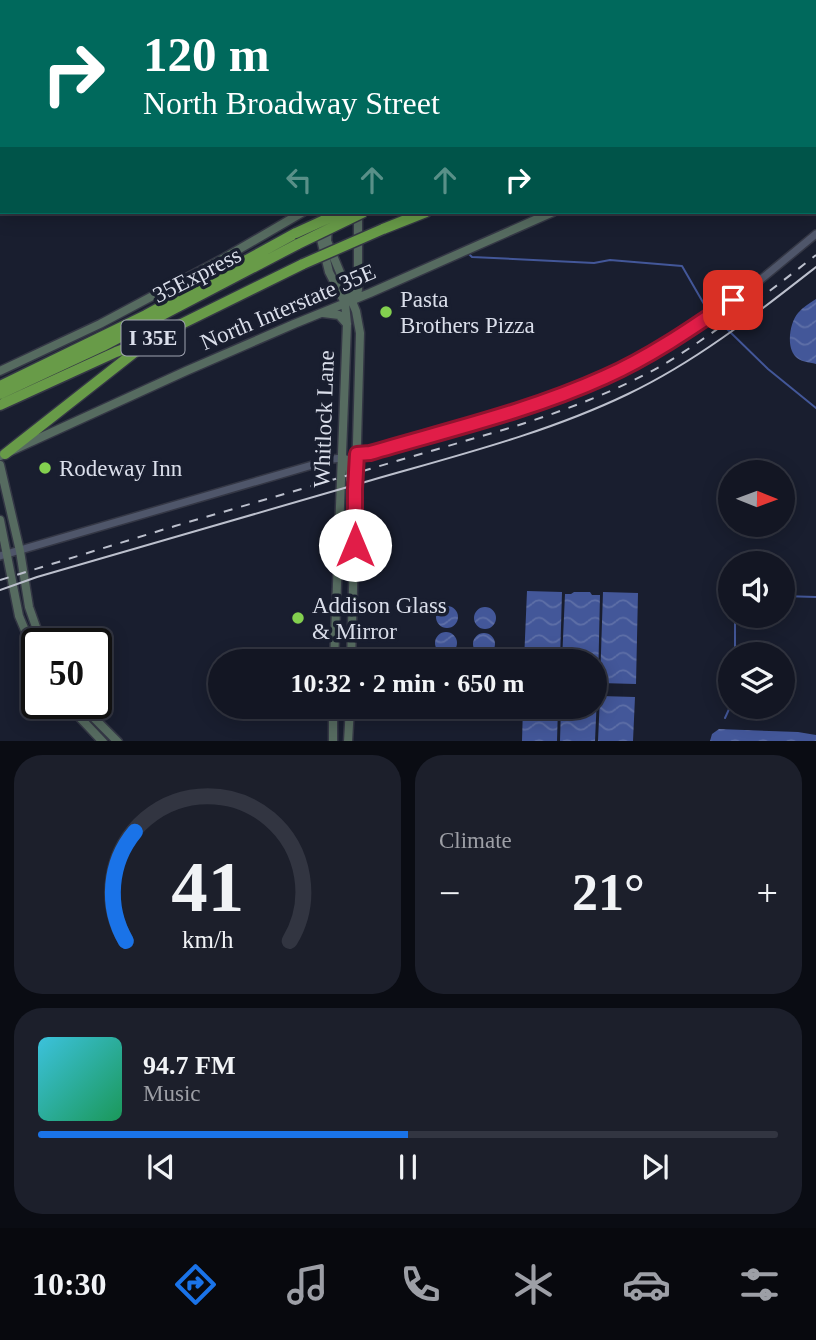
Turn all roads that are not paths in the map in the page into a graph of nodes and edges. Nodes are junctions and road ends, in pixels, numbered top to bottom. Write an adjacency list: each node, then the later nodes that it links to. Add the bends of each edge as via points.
1 (300, 214): 14 (main road, via 100,324)
2 (328, 214): 10 (main road, via 327,240)
3 (339, 214): 9 (highway, I 35E, bridge)
4 (358, 214): 10 (main road, via 358,290)
5 (359, 214): 9 (highway, bridge)
6 (421, 214): 13 (highway, I 35E, bridge, via 303,264)
7 (548, 214): 10 (main road, North Interstate 35E)
8 (816, 234): 18 (street, via 704,320 607,376 516,410)
9 (297, 239): 15 (highway, I 35E)
10 (349, 301): 11 (main road, North Interstate 35E); 12 (main road, Whitlock Lane); 18 (main road, Whitlock Lane, via 358,321 361,347)
11 (317, 314): 12 (main road, via 339,315); 19 (main road, North Interstate 35E)
12 (347, 324): 16 (main road, Whitlock Lane)
13 (153, 338): 17 (highway, I 35E); 19 (highway)
14 (0, 372)
15 (1, 387)
16 (345, 399): 18 (main road, via 348,451); 20 (main road, Whitlock Lane)
17 (0, 405)
18 (357, 454): 22 (main road, Whitlock Lane)
19 (3, 455)
20 (342, 458): 22 (main road, via 349,464 350,487); 24 (street); 28 (main road, Whitlock Lane)
21 (0, 466): 24 (main road)
22 (355, 489): 29 (main road, Whitlock Lane)
23 (0, 520): 25 (main road)
24 (20, 551): 25 (street); 27 (main road)
25 (4, 555): 26 (main road)
26 (24, 628)
27 (36, 628)
28 (335, 649)
29 (351, 649)
30 (82, 719): 34 (main road)
31 (95, 719): 35 (main road)
32 (333, 719): 36 (main road)
33 (349, 719): 37 (main road)
34 (103, 741)
35 (118, 741)
36 (333, 741)
37 (348, 741)

